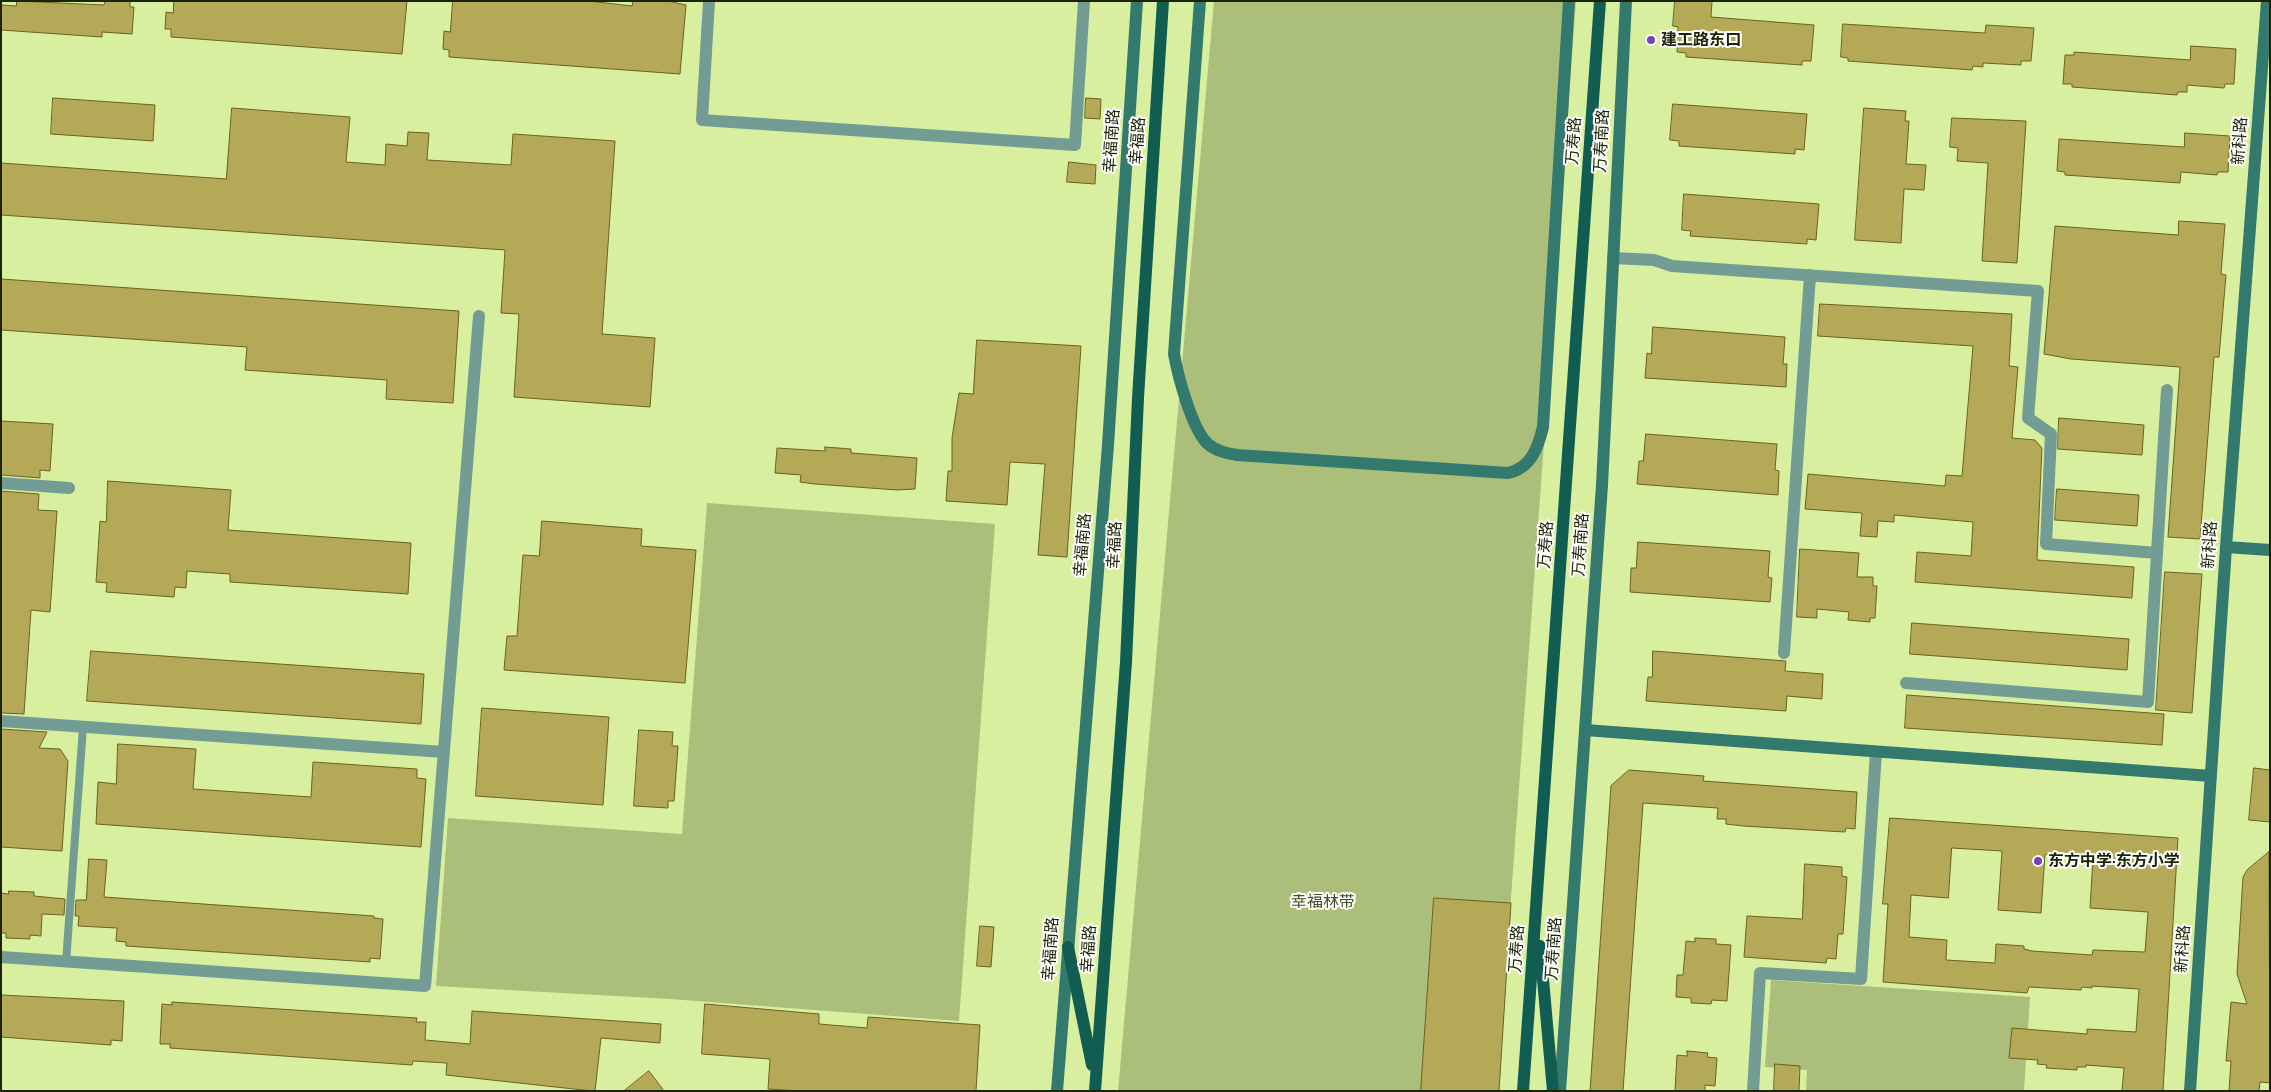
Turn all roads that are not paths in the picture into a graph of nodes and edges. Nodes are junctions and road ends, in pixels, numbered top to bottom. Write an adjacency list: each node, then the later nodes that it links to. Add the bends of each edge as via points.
1 (709, 1): 2 (street, via 702,120 1075,145)
2 (1084, 1)
3 (1137, 1): 28 (main road, 幸福南路, via 1108,445)
4 (1164, 1): 31 (main road, 幸福路, via 1138,398 1126,662)
5 (1200, 1): 6 (main road, via 1174,354 1178,375 1200,435 1221,452 1237,455 1508,473 1520,471 1529,462 1539,446 1543,427)
6 (1569, 1)
7 (1600, 1): 27 (main road, 万寿路)
8 (1626, 1): 10 (main road, 万寿南路)
9 (2267, 1): 16 (main road, 新科路)
10 (1613, 258): 11 (street, via 1654,260 1672,266); 23 (main road, 万寿南路)
11 (1810, 275): 18 (street, via 2038,291 2028,418 2051,434 2046,544); 19 (street)
12 (479, 316): 24 (street)
13 (2167, 390): 18 (street)
14 (1, 483): 15 (street)
15 (69, 488)
16 (2226, 547): 17 (main road); 26 (main road, 新科路)
17 (2270, 550)
18 (2157, 553): 20 (street, via 2148,702)
19 (1784, 653)
20 (1906, 683)
21 (1, 721): 22 (street)
22 (83, 727): 24 (street); 30 (lane)
23 (1585, 730): 25 (main road); 35 (main road, 万寿南路)
24 (444, 752): 30 (street, via 425,986)
25 (1876, 752): 26 (main road); 36 (street, via 1861,979 1760,973)
26 (2211, 776): 37 (main road, 新科路)
27 (1536, 909): 33 (main road, 万寿路); 34 (main road)
28 (1068, 947): 31 (main road); 32 (main road, 幸福南路)
29 (1, 957): 30 (street)
30 (66, 962)
31 (1095, 1086)
32 (1057, 1091)
33 (1523, 1091)
34 (1553, 1091)
35 (1560, 1091)
36 (1753, 1091)
37 (2190, 1091)

